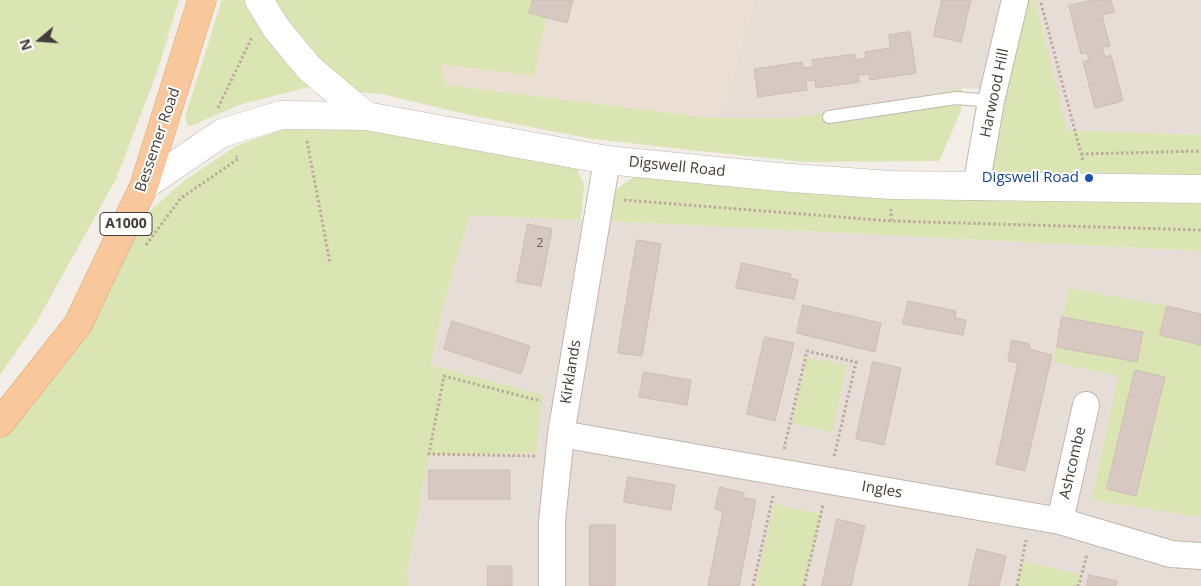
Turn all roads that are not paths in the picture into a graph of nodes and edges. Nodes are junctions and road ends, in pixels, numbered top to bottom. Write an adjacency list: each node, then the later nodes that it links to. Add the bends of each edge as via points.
1 (202, 0): 8 (main road, Bessemer Road / A1000)
2 (259, 0): 5 (street, Digswell Road, via 276,28 309,68)
3 (1015, 0): 4 (street, Harwood Hill)
4 (991, 100): 6 (lane, via 956,98); 9 (street, Harwood Hill)
5 (366, 116): 7 (street, Digswell Road); 8 (street, Digswell Road, via 281,115 222,133)
6 (829, 117)
7 (606, 160): 9 (street, Digswell Road, via 778,177); 13 (street, Kirklands)
8 (144, 186): 12 (main road, Bessemer Road / A1000, via 78,324)
9 (976, 187): 10 (street, Digswell Road)
10 (1201, 189)
11 (1086, 405): 14 (street, Ashcombe)
12 (0, 423)
13 (560, 445): 14 (street, Ingles, via 779,472); 16 (street, Kirklands, via 552,521)
14 (1060, 521): 15 (street, Ingles, via 1171,554)
15 (1201, 556)
16 (552, 586)

